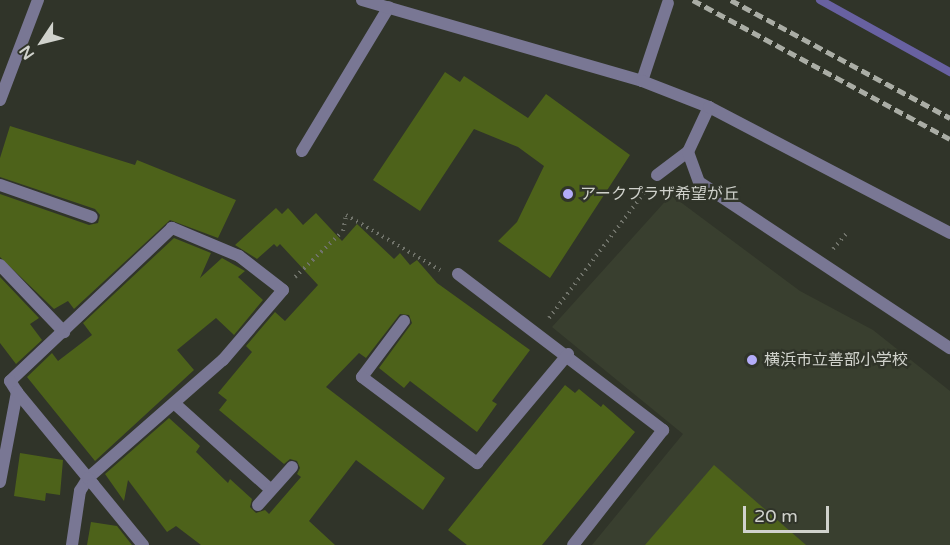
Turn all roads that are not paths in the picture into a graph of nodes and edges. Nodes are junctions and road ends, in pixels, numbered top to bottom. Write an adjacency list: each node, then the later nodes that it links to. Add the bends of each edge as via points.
1 (38, 0): 6 (street)
2 (362, 0): 4 (street)
3 (668, 3): 5 (street)
4 (389, 7): 5 (street); 8 (street)
5 (642, 81): 7 (street)
6 (0, 100)
7 (709, 107): 9 (street); 13 (street)
8 (302, 152)
9 (688, 152): 10 (street); 18 (street, via 699,182)
10 (657, 175)
11 (0, 185): 12 (street)
12 (92, 217)
13 (950, 233)
14 (0, 265): 17 (street)
15 (458, 274): 19 (street)
16 (404, 321): 19 (street, via 362,377 477,463)
17 (64, 332): 20 (street, via 10,381); 21 (street, via 172,228 239,256 282,290 223,360)
18 (950, 348)
19 (568, 354): 29 (street, via 663,430)
20 (17, 392): 23 (street); 24 (street)
21 (174, 403): 23 (street); 25 (street)
22 (292, 467): 25 (street)
23 (88, 478): 27 (street, via 80,490); 28 (street)
24 (0, 483)
25 (271, 490): 26 (street)
26 (258, 505)
27 (72, 545)
28 (143, 545)
29 (573, 545)

